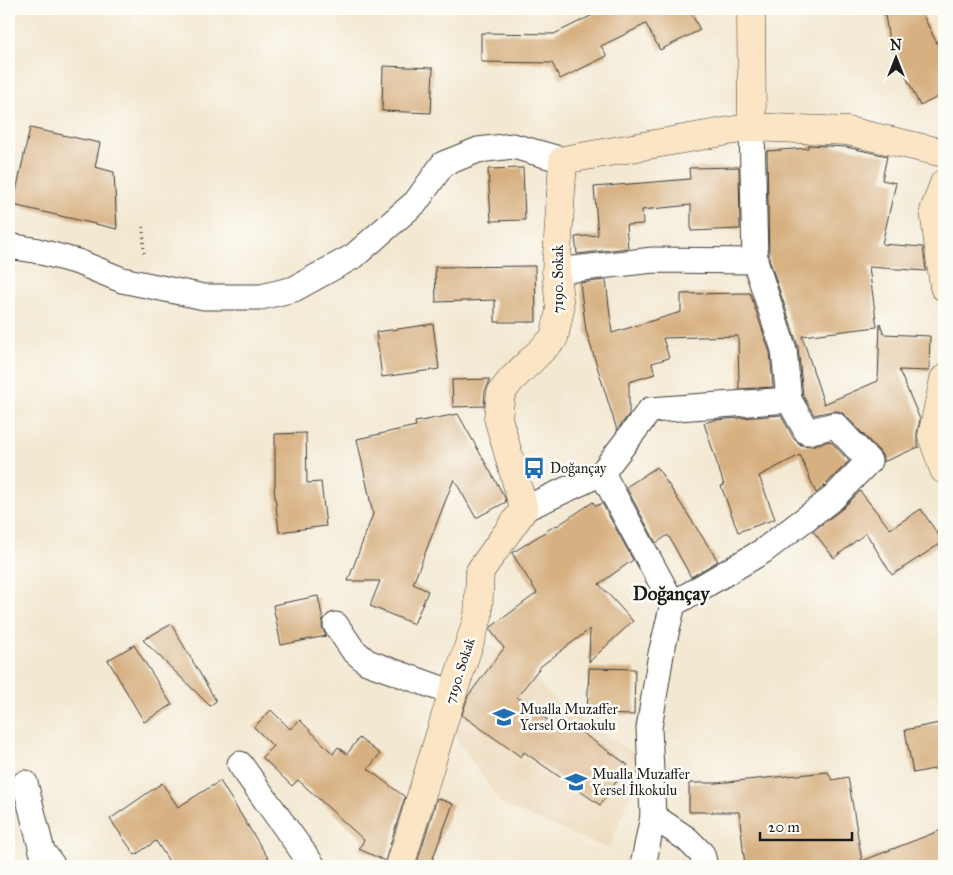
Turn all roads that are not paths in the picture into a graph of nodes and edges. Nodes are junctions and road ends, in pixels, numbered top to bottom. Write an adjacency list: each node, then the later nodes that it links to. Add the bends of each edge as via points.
1 (751, 9): 2 (street)
2 (752, 127): 3 (street, via 848,131); 4 (street); 7 (street)
3 (944, 153)
4 (563, 160): 6 (street, via 513,146 478,150 443,164 416,202 354,256 294,289 261,297 204,297 122,280 78,262); 8 (street, 7190. Sokak)
5 (944, 182): 9 (street, via 934,211)
6 (9, 246)
7 (755, 260): 8 (street, via 653,260); 11 (street, via 784,350)
8 (556, 271): 14 (street, 7190. Sokak, via 560,310 554,338 500,392 498,418)
9 (944, 287)
10 (944, 379): 12 (street, via 932,436)
11 (789, 400): 13 (street, via 650,410); 15 (street, via 807,432 835,425 869,461 833,498 764,551)
12 (944, 470)
13 (602, 473): 14 (street); 15 (street)
14 (524, 509): 17 (street, 7190. Sokak, via 480,571 478,617)
15 (673, 604): 20 (street, via 649,728)
16 (336, 625): 17 (street, via 353,650 367,662)
17 (453, 693): 23 (street, 7190. Sokak)
18 (240, 764): 22 (street)
19 (25, 783): 21 (street, via 42,851)
20 (653, 816): 24 (street); 25 (street, via 687,839 702,854)
21 (53, 866)
22 (313, 866)
23 (400, 866)
24 (643, 866)
25 (705, 866)

